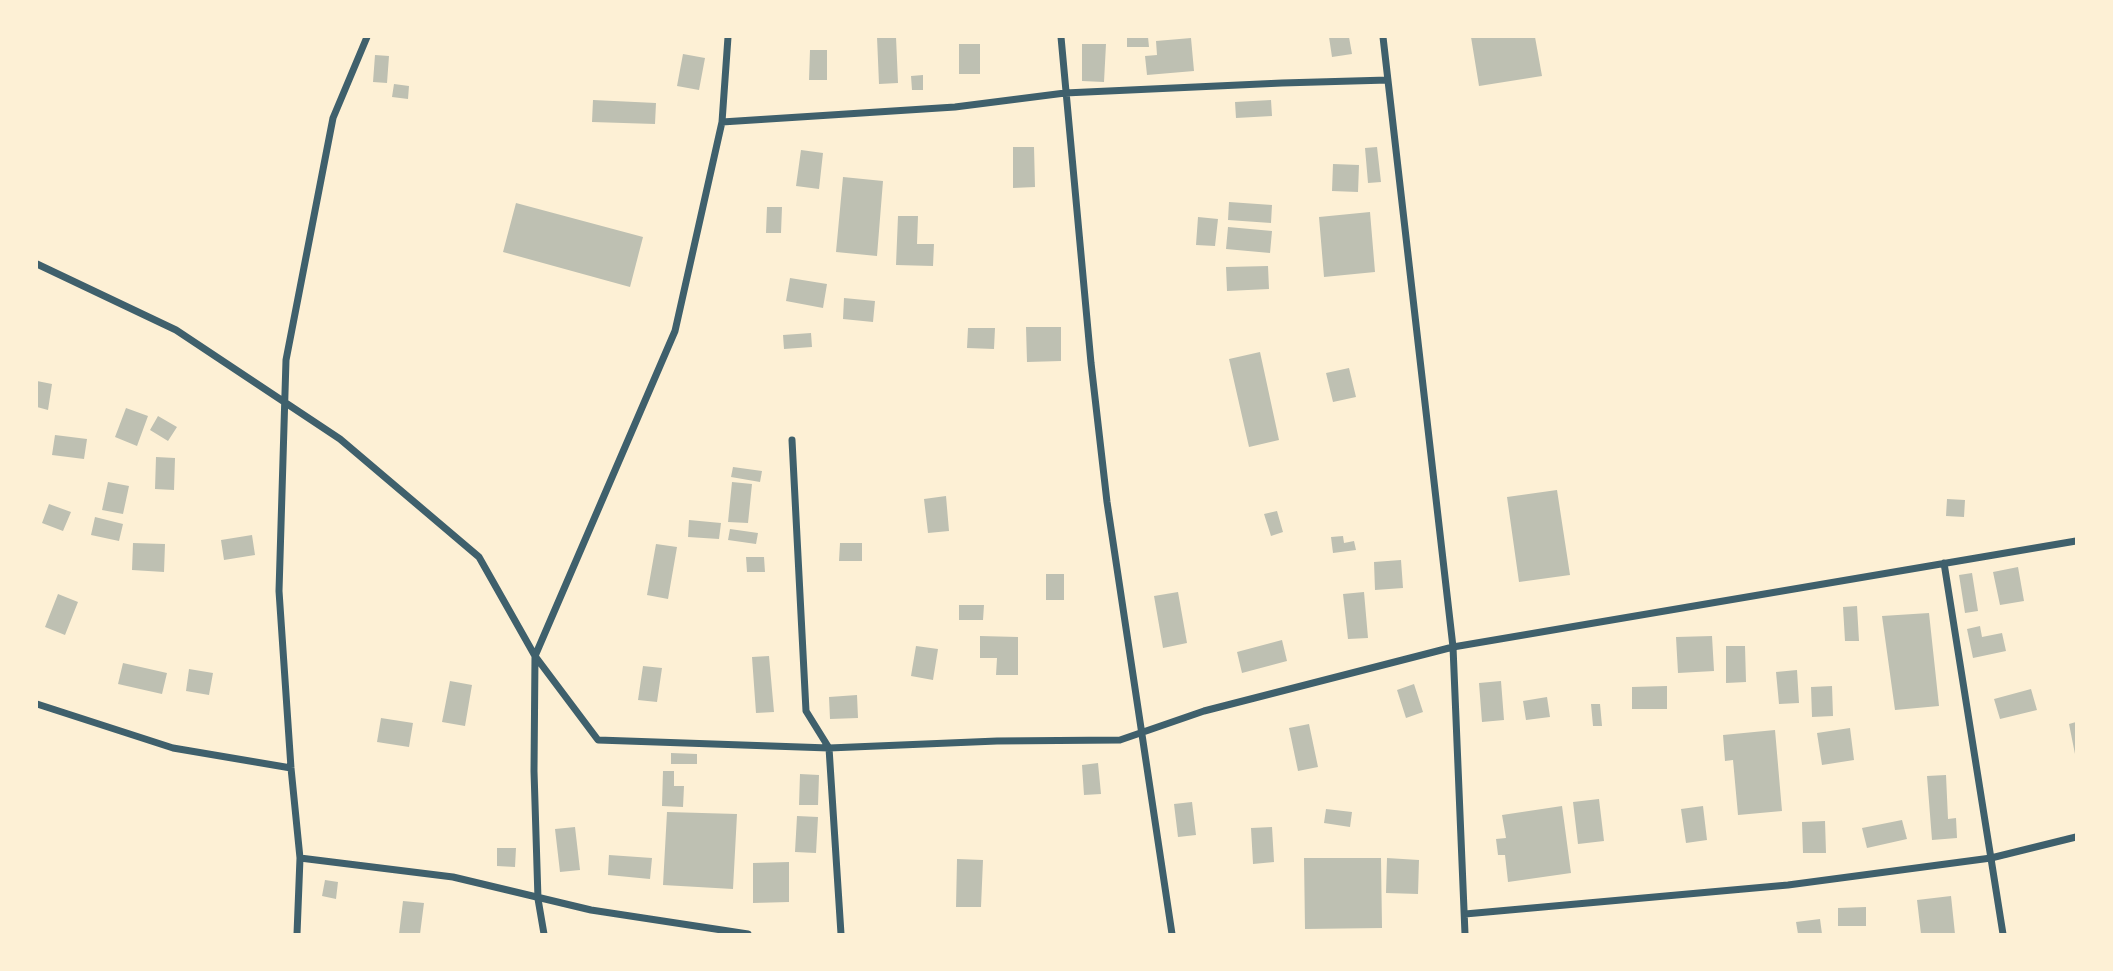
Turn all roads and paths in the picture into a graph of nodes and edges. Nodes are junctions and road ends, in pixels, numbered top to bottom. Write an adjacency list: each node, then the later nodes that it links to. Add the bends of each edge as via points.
1 (367, 37): 9 (street, via 333,118 286,360)
2 (728, 37): 7 (street)
3 (1061, 37): 6 (street)
4 (1383, 37): 5 (street)
5 (1388, 80): 6 (street); 13 (street)
6 (1065, 93): 7 (street, via 955,107); 16 (street, via 1107,502)
7 (722, 122): 14 (street, via 675,331)
8 (37, 264): 9 (street, via 176,330)
9 (284, 401): 14 (street, via 340,439 479,557); 18 (street, via 279,590)
10 (792, 440): 17 (street, via 806,711)
11 (2076, 541): 12 (street)
12 (1944, 563): 13 (street); 21 (street)
13 (1453, 647): 16 (street, via 1204,711); 23 (street)
14 (535, 656): 17 (street, via 598,740); 22 (street)
15 (37, 704): 18 (street, via 173,748)
16 (1140, 733): 17 (street, via 1120,740); 28 (street)
17 (829, 748): 27 (street)
18 (291, 768): 20 (street)
19 (2076, 836): 21 (street)
20 (300, 858): 22 (street, via 453,877); 24 (street)
21 (1991, 858): 23 (street, via 1788,885); 30 (street)
22 (538, 899): 25 (street); 26 (street)
23 (1465, 914): 29 (street)
24 (297, 934)
25 (544, 934)
26 (748, 934)
27 (841, 934)
28 (1172, 934)
29 (1465, 934)
30 (2003, 934)

